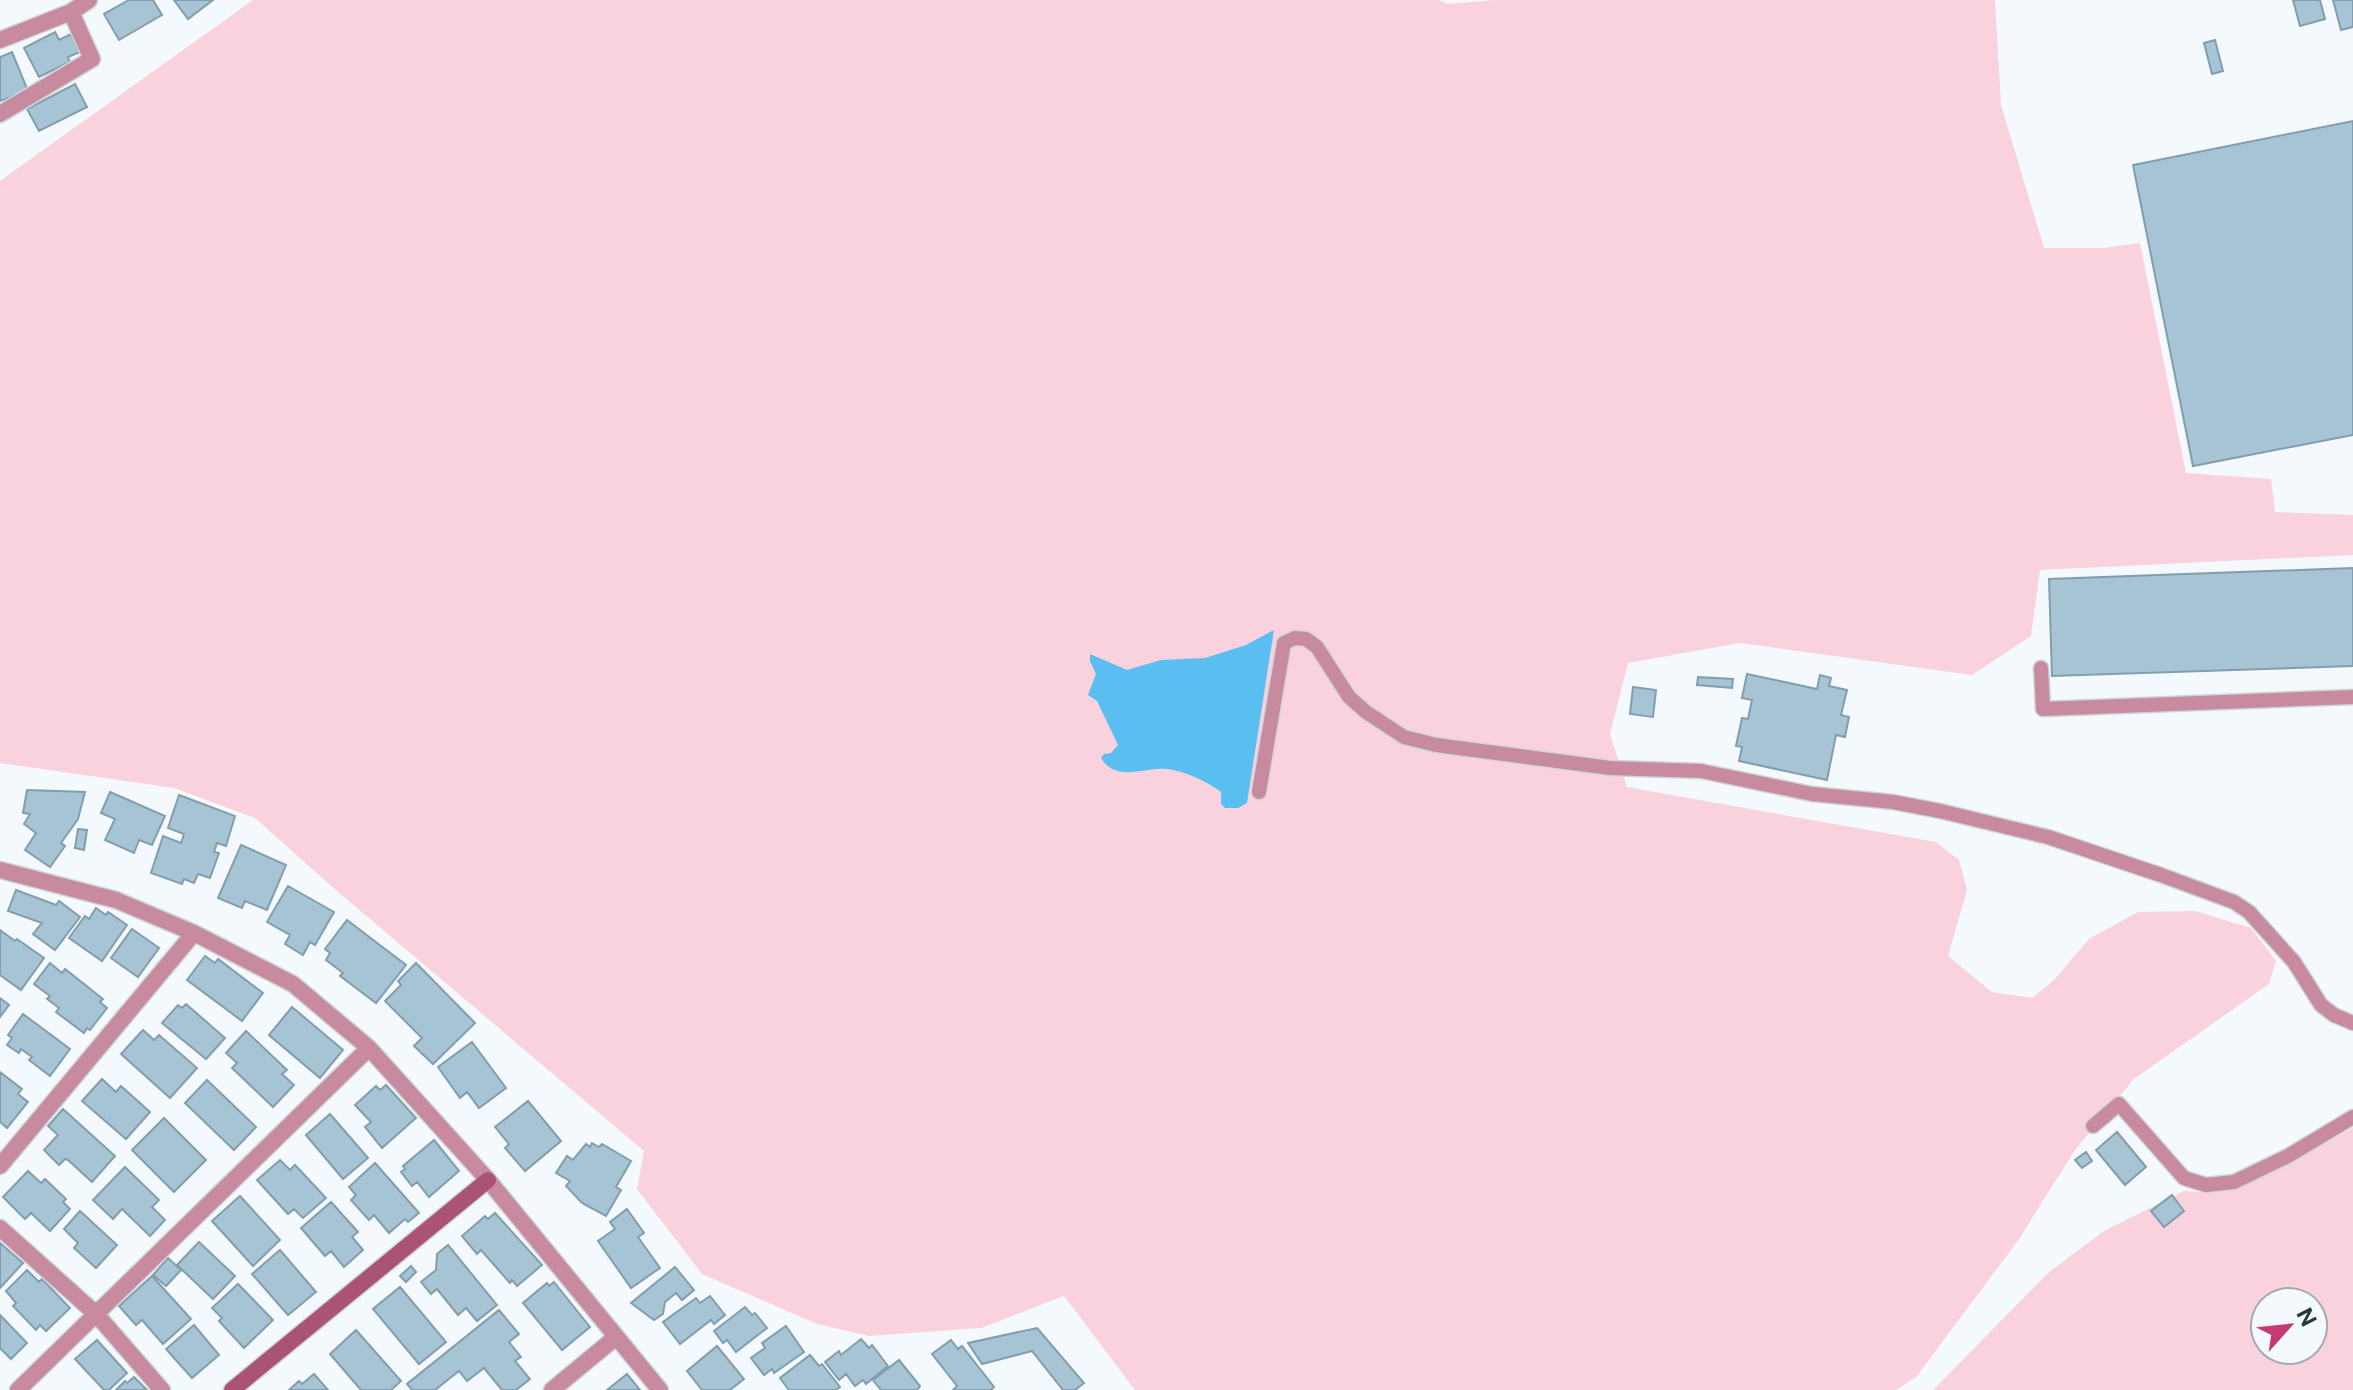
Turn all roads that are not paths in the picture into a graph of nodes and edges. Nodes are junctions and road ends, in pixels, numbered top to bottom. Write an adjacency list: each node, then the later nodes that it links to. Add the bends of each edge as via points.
1 (89, 0): 2 (street)
2 (71, 12): 3 (street); 4 (street, via 92,59)
3 (0, 40)
4 (0, 114)
5 (2041, 668): 6 (lane, via 2043,709)
6 (2353, 697)
7 (1259, 792): 10 (lane, via 1284,643 1306,639 1317,647 1349,697 1404,737 1610,768 1701,771 1812,794 1893,802 2048,837 2161,875 2249,912 2294,962 2321,1005)
8 (0, 870): 9 (street, via 116,900)
9 (194, 933): 11 (street, via 293,984); 14 (street)
10 (2353, 1023)
11 (369, 1048): 15 (street); 17 (street)
12 (2353, 1117): 13 (lane, via 2234,1182 2206,1185 2184,1178 2119,1104)
13 (2093, 1126)
14 (0, 1166)
15 (488, 1180): 18 (street); 21 (street)
16 (0, 1228): 17 (street)
17 (96, 1314): 19 (street); 20 (street)
18 (616, 1337): 22 (street); 23 (street)
19 (18, 1390)
20 (162, 1390)
21 (232, 1390)
22 (552, 1390)
23 (660, 1390)

